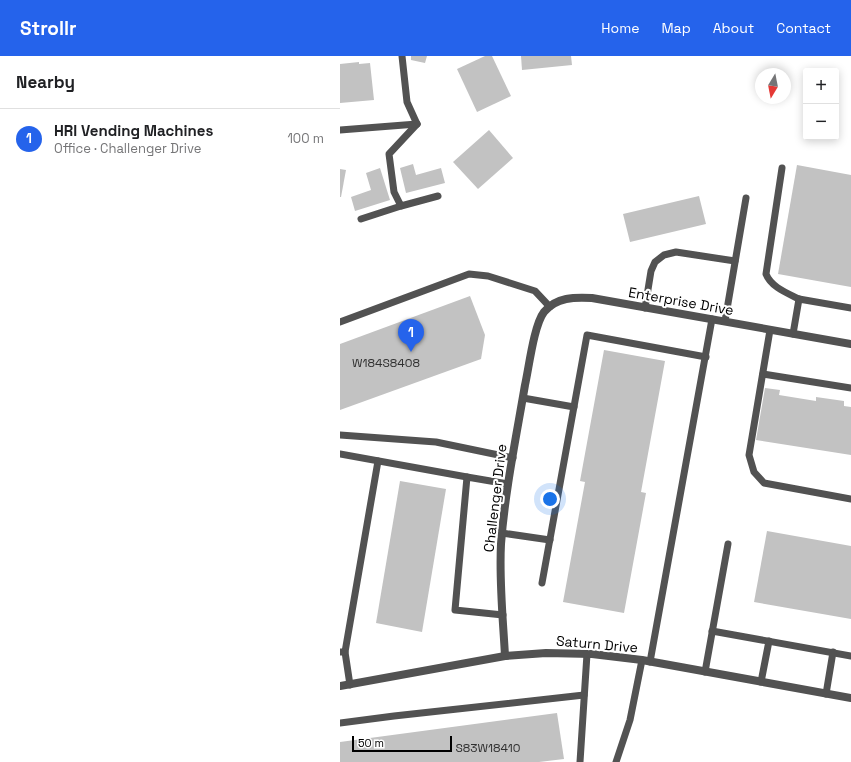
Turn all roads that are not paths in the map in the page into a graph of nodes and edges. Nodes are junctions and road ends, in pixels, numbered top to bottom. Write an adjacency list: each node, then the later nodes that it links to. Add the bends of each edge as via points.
1 (402, 56): 2 (lane, via 407,102)
2 (417, 124): 3 (lane); 7 (lane, via 389,154 394,192)
3 (340, 130)
4 (782, 168): 10 (lane, via 766,274 768,281)
5 (438, 196): 7 (lane)
6 (746, 198): 9 (lane)
7 (401, 206): 8 (lane)
8 (361, 219)
9 (735, 261): 12 (lane, via 676,252 664,255 651,271); 15 (lane)
10 (799, 299): 13 (lane); 18 (lane)
11 (550, 307): 12 (street, Enterprise Drive, via 556,302 576,297); 16 (lane, via 535,291 488,276 469,274); 19 (street, Enterprise Drive, via 538,324)
12 (645, 308): 14 (street, Enterprise Drive)
13 (851, 308)
14 (712, 319): 15 (street, Enterprise Drive); 21 (lane)
15 (725, 321): 17 (street, Enterprise Drive)
16 (340, 322)
17 (770, 330): 18 (street, Enterprise Drive); 22 (lane)
18 (793, 334): 20 (street, Enterprise Drive)
19 (534, 344): 24 (street, Challenger Drive)
20 (851, 344)
21 (706, 357): 25 (lane, via 587,336); 45 (lane)
22 (762, 374): 23 (lane); 32 (lane, via 749,455 754,472 764,482)
23 (851, 388)
24 (523, 398): 25 (lane); 28 (street, Challenger Drive)
25 (574, 407): 34 (lane)
26 (340, 434): 28 (lane, via 436,442)
27 (340, 454): 29 (lane)
28 (513, 458): 31 (street, Challenger Drive)
29 (378, 461): 30 (lane); 40 (lane)
30 (468, 477): 31 (lane); 37 (lane, via 455,610)
31 (508, 484): 33 (street, Challenger Drive)
32 (851, 499)
33 (502, 533): 34 (lane); 37 (street, Challenger Drive, via 500,568)
34 (550, 540): 36 (lane)
35 (728, 544): 38 (lane)
36 (542, 583)
37 (503, 615): 43 (street, Challenger Drive)
38 (712, 631): 39 (lane); 46 (lane)
39 (769, 641): 41 (lane); 47 (lane)
40 (342, 652): 48 (lane)
41 (833, 652): 44 (lane); 50 (lane)
42 (587, 654): 43 (street, Saturn Drive); 45 (street, Saturn Drive); 51 (lane)
43 (505, 656): 48 (street, Saturn Drive)
44 (851, 656)
45 (646, 661): 46 (street, Saturn Drive); 55 (lane)
46 (705, 672): 47 (street, Saturn Drive)
47 (761, 682): 50 (street, Saturn Drive)
48 (350, 685): 49 (street, Saturn Drive)
49 (340, 686)
50 (826, 694): 52 (street, Saturn Drive)
51 (584, 695): 53 (lane); 54 (lane)
52 (851, 698)
53 (340, 723)
54 (580, 762)
55 (616, 762)

